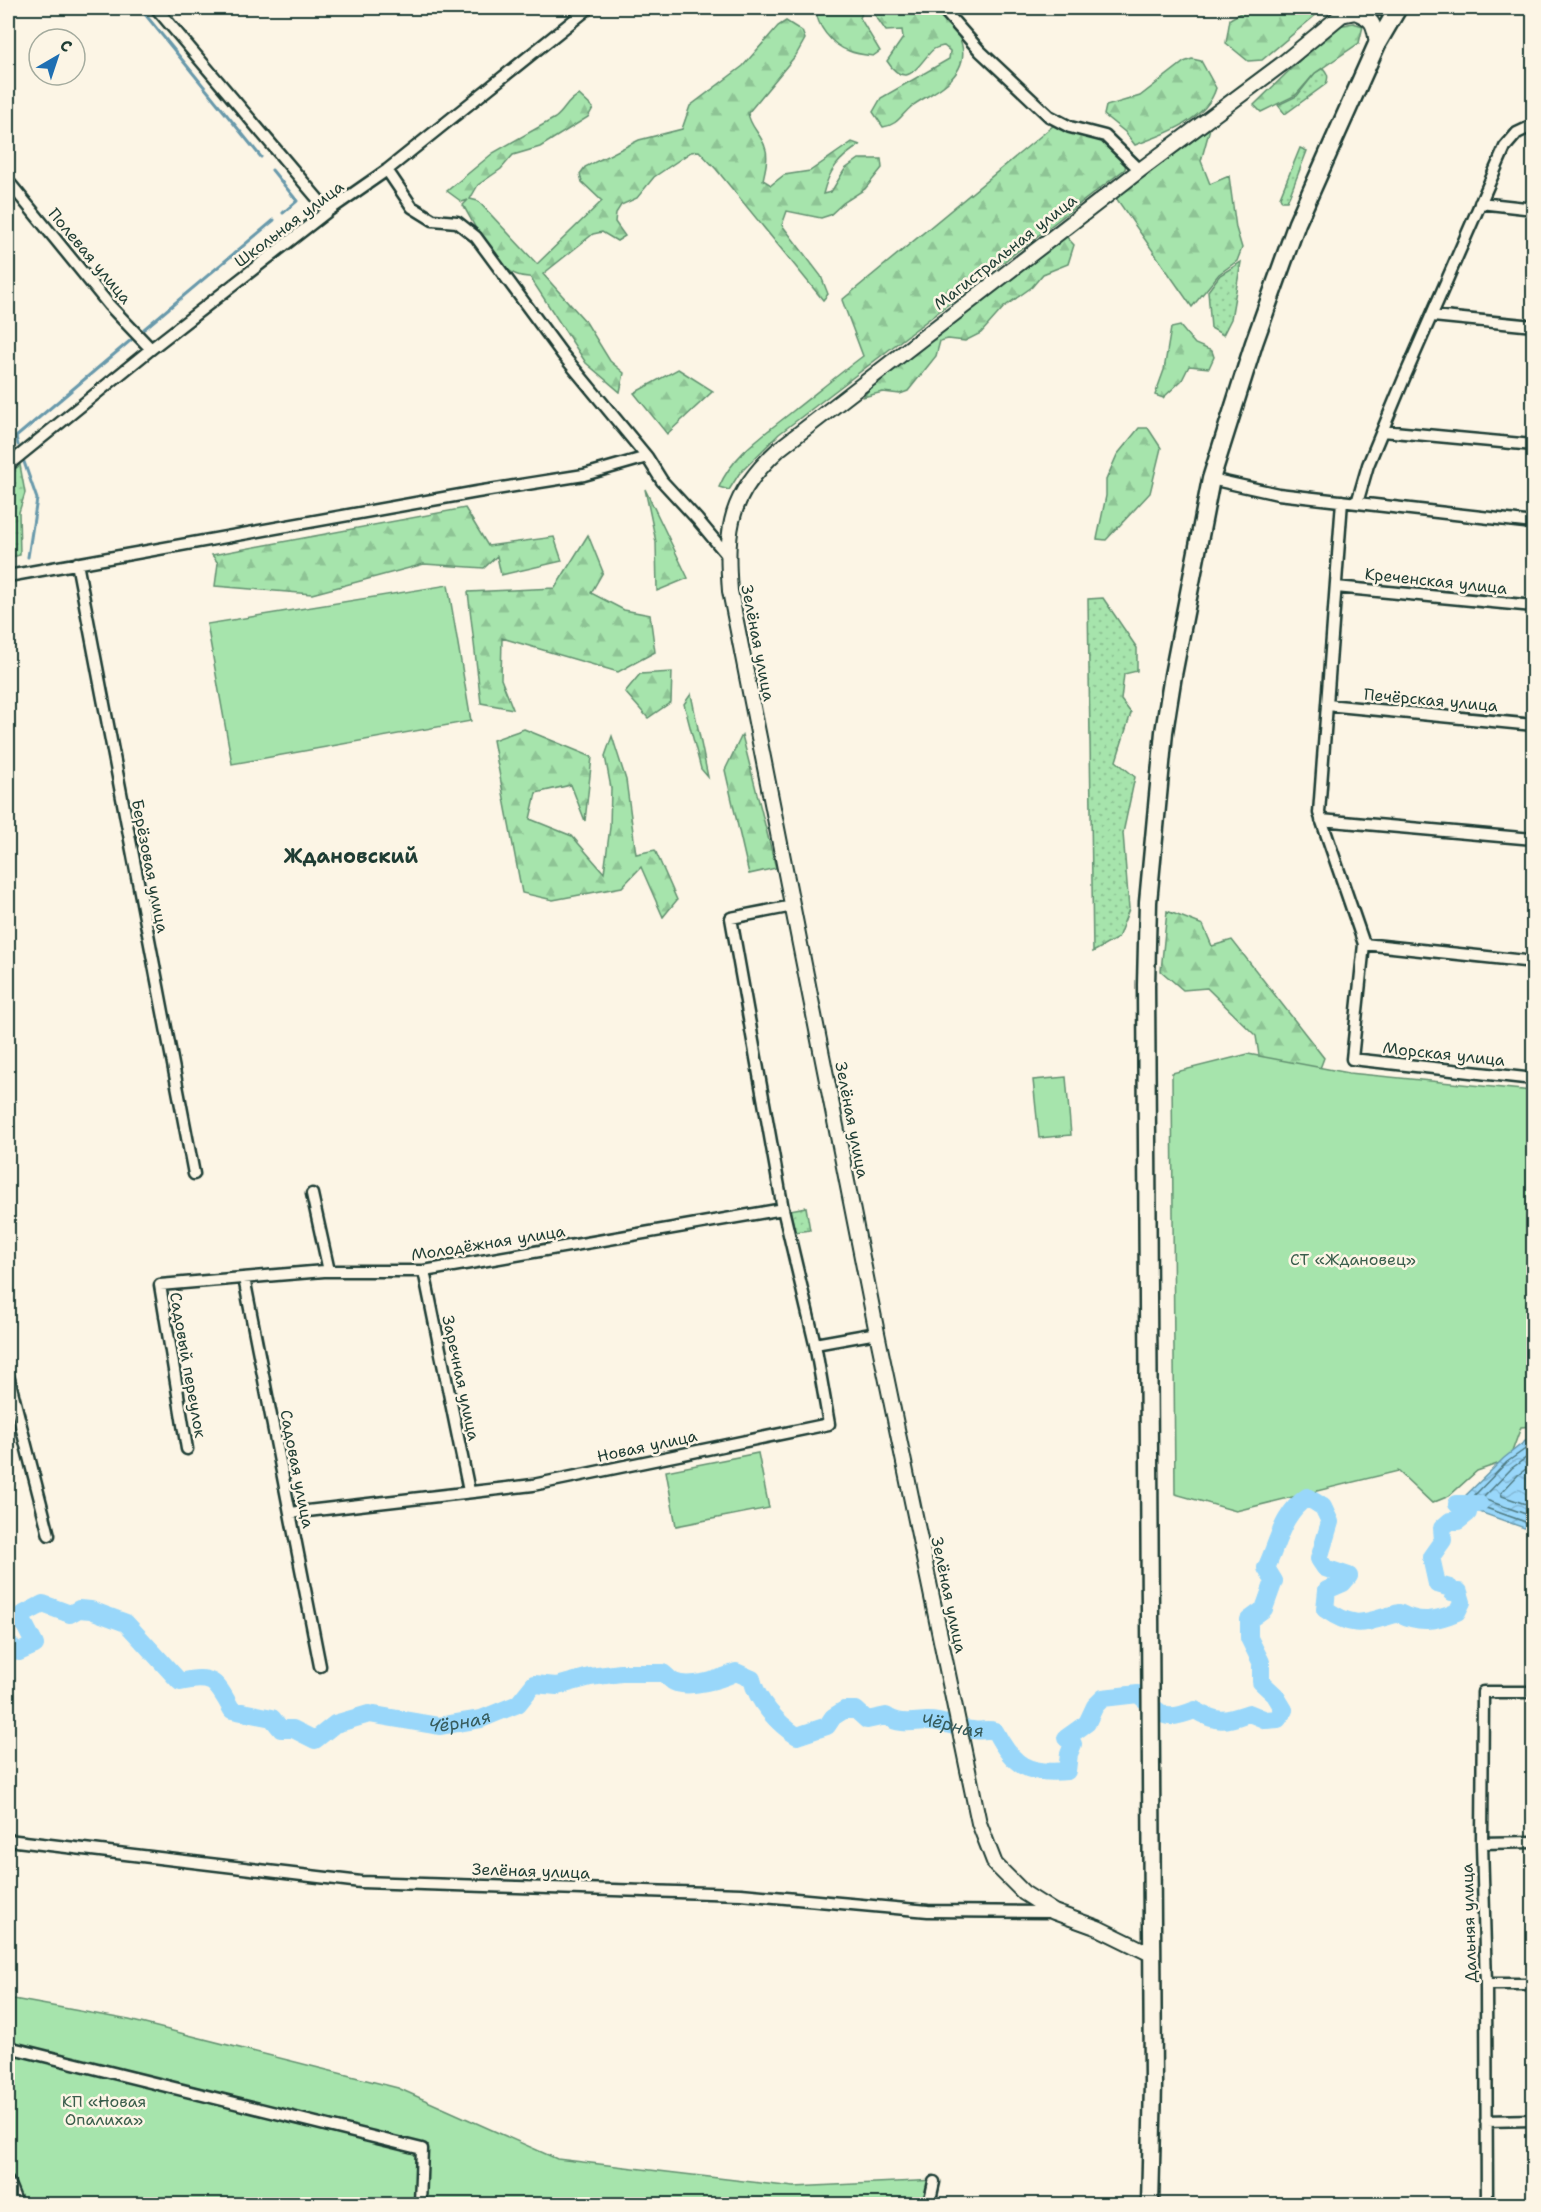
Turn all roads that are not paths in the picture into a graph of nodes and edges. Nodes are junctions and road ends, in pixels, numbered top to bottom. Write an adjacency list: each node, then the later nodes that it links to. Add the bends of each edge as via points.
1 (156, 8): 13 (street)
2 (589, 8): 8 (street, Школьная улица)
3 (942, 8): 9 (street, via 980,51 1049,116 1070,127 1105,136)
4 (1398, 8): 5 (street); 6 (main road)
5 (1349, 12): 6 (street, via 1369,17); 9 (street, Магистральная улица)
6 (1377, 44): 21 (main road, via 1297,223)
7 (1533, 125): 11 (street, via 1517,133 1504,147)
8 (387, 170): 13 (street, Школьная улица); 19 (street, via 412,207 433,220 457,222 476,237 563,355)
9 (1140, 170): 25 (street, Магистральная улица, via 762,464 732,515)
10 (8, 181): 16 (street, Полевая улица)
11 (1480, 203): 12 (street); 14 (street)
12 (1533, 209)
13 (328, 211): 16 (street, Школьная улица)
14 (1433, 316): 15 (street); 17 (street)
15 (1533, 326)
16 (151, 349): 20 (street, Школьная улица)
17 (1383, 431): 18 (street); 23 (street)
18 (1533, 446)
19 (647, 456): 25 (street, via 662,481); 26 (street, via 584,475)
20 (8, 465)
21 (1211, 479): 22 (street, via 1278,494); 58 (main road, via 1164,732 1148,902)
22 (1342, 501): 23 (street); 28 (street)
23 (1357, 503): 24 (street)
24 (1533, 523)
25 (727, 555): 34 (street, Зелёная улица, via 730,591)
26 (77, 563): 27 (street); 38 (street, Берёзовая улица)
27 (8, 576)
28 (1336, 587): 29 (street, Креченская улица); 30 (street)
29 (1533, 606)
30 (1327, 705): 31 (street, Печёрская улица); 32 (street)
31 (1533, 725)
32 (1321, 820): 33 (street); 35 (street)
33 (1533, 839)
34 (793, 906): 40 (street, via 730,918); 45 (street, Зелёная улица)
35 (1364, 944): 36 (street); 37 (street, Морская улица, via 1352,1059)
36 (1533, 962)
37 (1533, 1079)
38 (194, 1174)
39 (312, 1194): 41 (street)
40 (783, 1209): 42 (street, Молодёжная улица); 46 (street)
41 (329, 1271): 42 (street, Молодёжная улица); 43 (street, Молодёжная улица)
42 (424, 1271): 49 (street, Заречная улица)
43 (244, 1278): 44 (street, Молодёжная улица); 50 (street, Садовая улица)
44 (160, 1286): 48 (street, Садовый переулок)
45 (877, 1333): 46 (street); 57 (street, Зелёная улица, via 979,1823 995,1864 1024,1893)
46 (815, 1344): 49 (street, Новая улица, via 829,1424 533,1485)
47 (8, 1375): 51 (street)
48 (187, 1449)
49 (469, 1491): 50 (street, Новая улица)
50 (290, 1513): 52 (street, Садовая улица)
51 (49, 1535)
52 (320, 1666)
53 (1533, 1692): 56 (street, Дальняя улица, via 1483,1692)
54 (8, 1840): 57 (street, Зелёная улица, via 361,1882 741,1894 928,1911)
55 (1533, 1842): 56 (street)
56 (1482, 1843): 59 (street, Дальняя улица)
57 (1054, 1912): 58 (street, Зелёная улица)
58 (1153, 1955): 69 (main road)
59 (1486, 1984): 60 (street); 63 (street, Дальняя улица)
60 (1533, 1984)
61 (8, 2047): 67 (street, via 422,2149)
62 (1533, 2120): 63 (street)
63 (1486, 2121): 70 (street, Дальняя улица)
64 (8, 2182): 66 (street)
65 (934, 2182): 68 (street)
66 (17, 2205)
67 (420, 2205)
68 (929, 2205)
69 (1150, 2205)
70 (1486, 2205)

